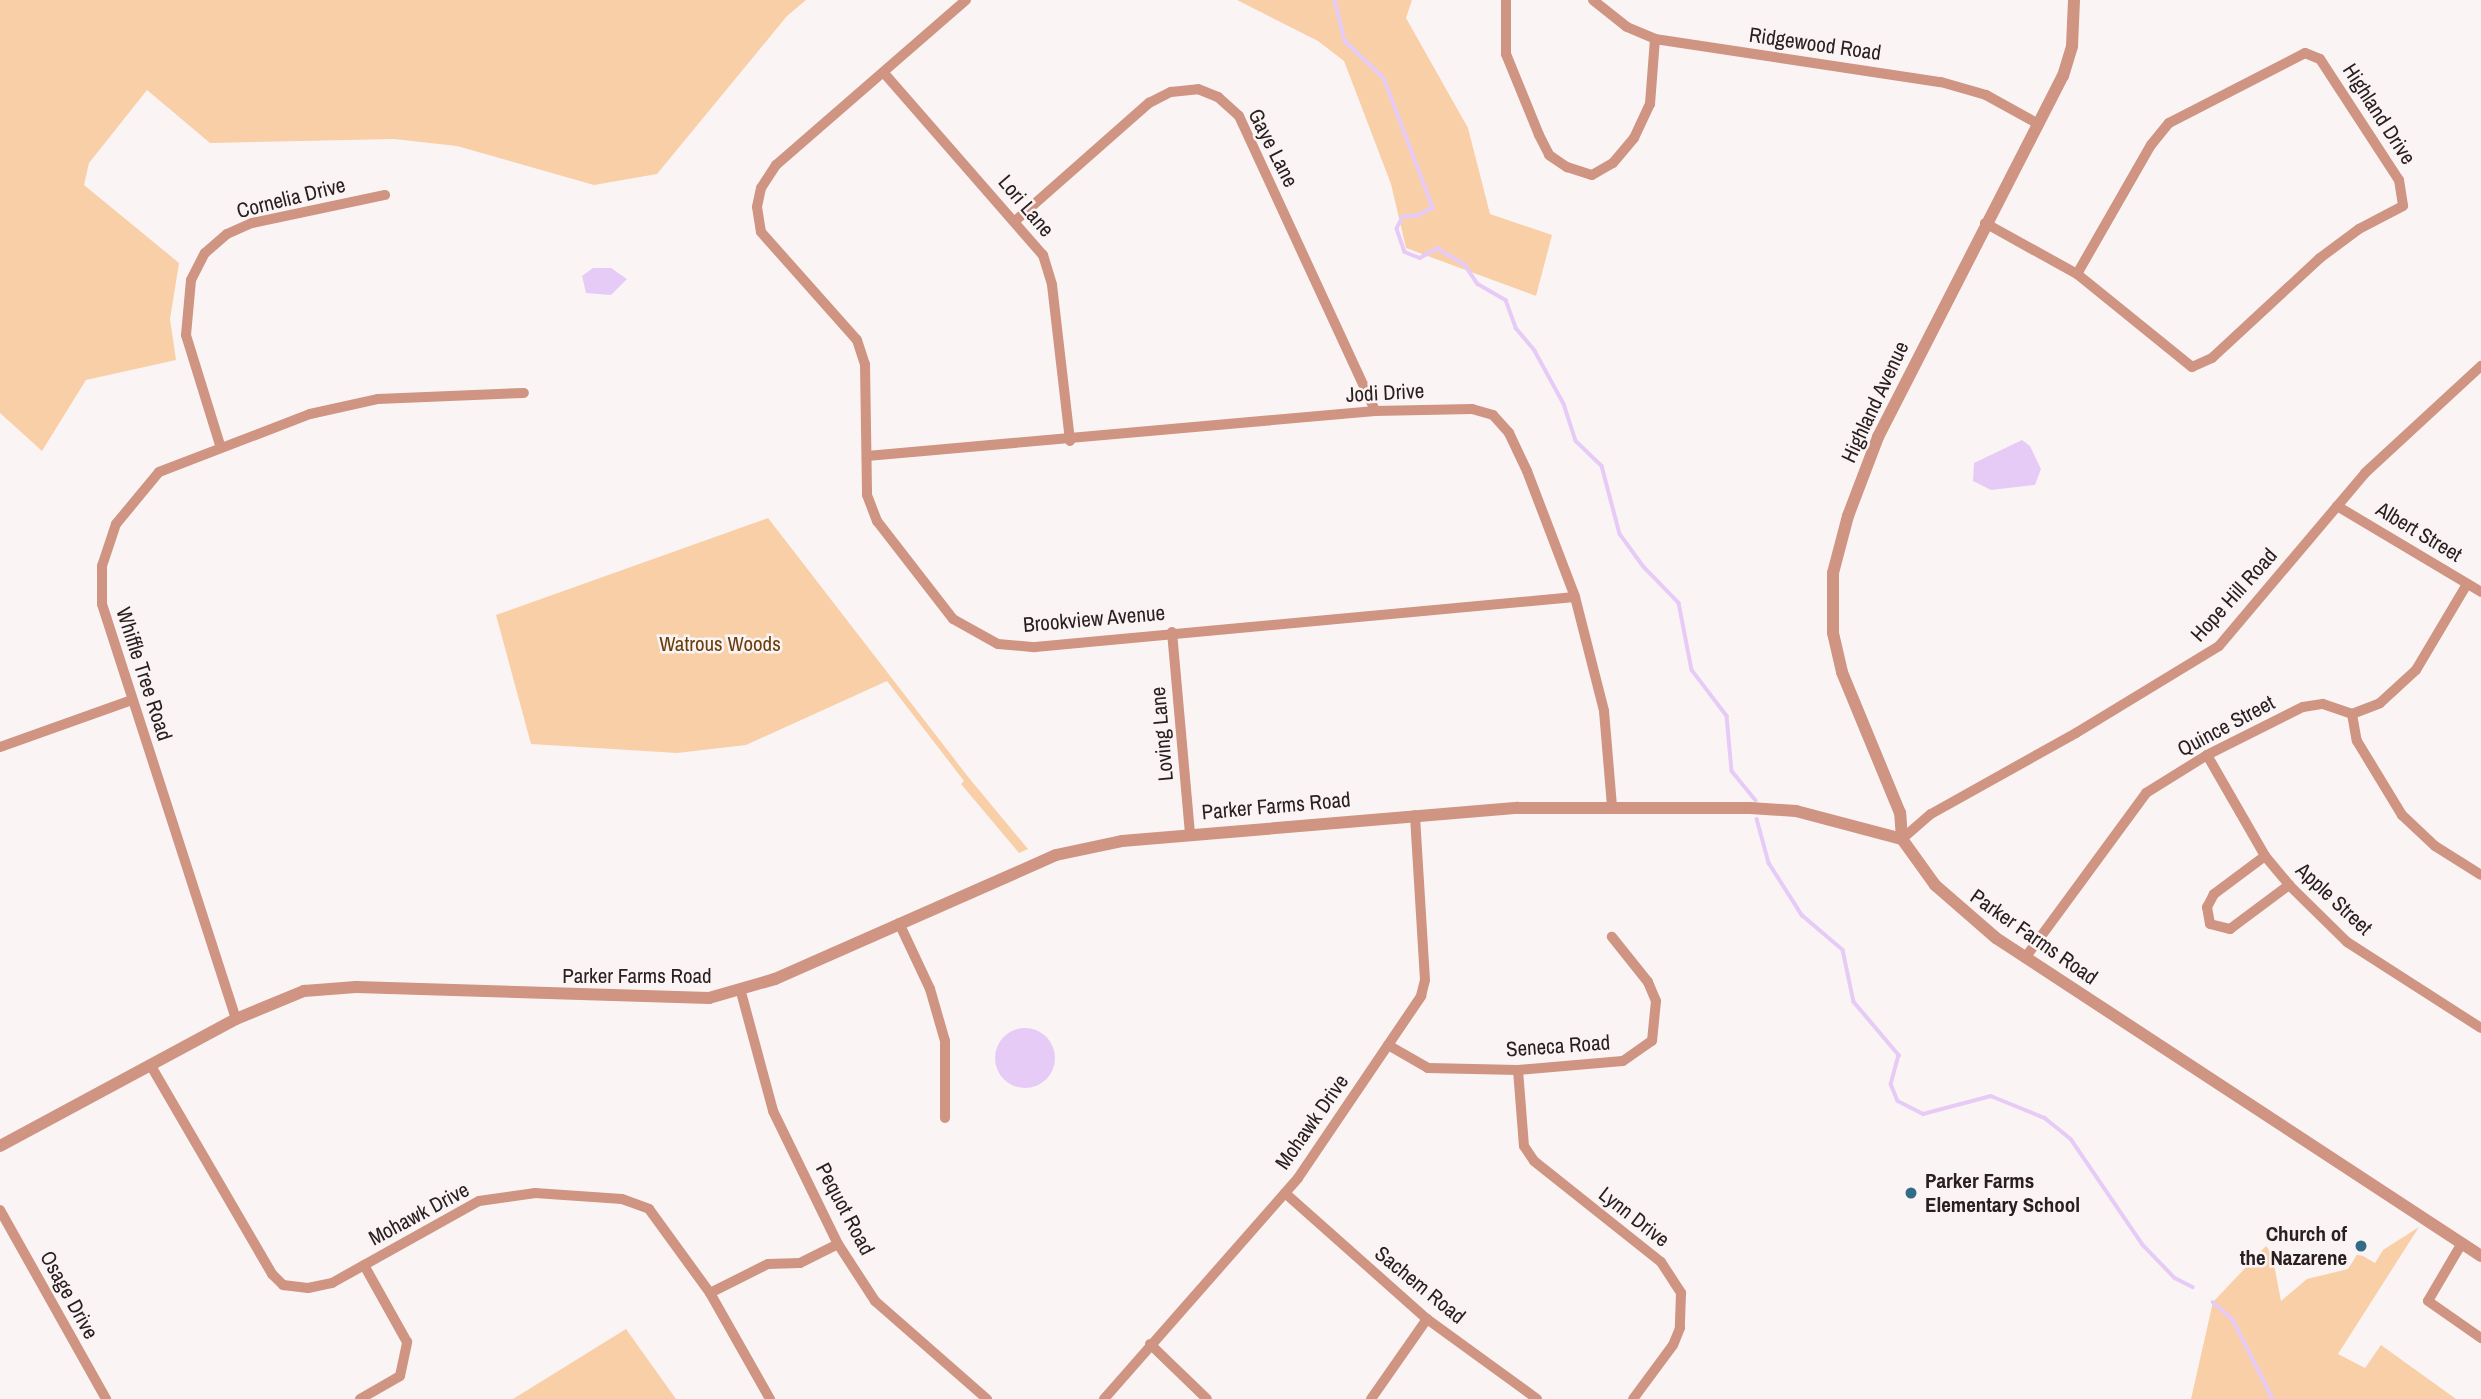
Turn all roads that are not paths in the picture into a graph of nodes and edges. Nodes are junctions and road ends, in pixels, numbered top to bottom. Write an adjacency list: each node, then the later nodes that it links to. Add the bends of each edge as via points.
1 (966, 0): 6 (street, Brookview Avenue)
2 (1506, 0): 5 (street, via 1506,54 1539,135 1549,155 1592,175 1620,155 1650,104)
3 (1593, 0): 5 (street, Ridgewood Road, via 1627,27)
4 (2074, 0): 7 (street, Highland Avenue, via 2071,46 2063,76)
5 (1655, 39): 7 (street, Ridgewood Road, via 1941,82 1986,95)
6 (884, 73): 9 (street, Lori Lane); 17 (street, Brookview Avenue, via 776,165 761,188 757,207 761,232 857,340 865,364)
7 (2035, 122): 10 (street, Highland Avenue)
8 (385, 195): 16 (street, Cornelia Drive, via 252,223 227,234 205,254 191,280 186,335)
9 (1016, 221): 14 (street, Gaye Lane, via 1149,103 1171,92 1198,89 1218,97 1239,116); 15 (street, Lori Lane, via 1043,255 1052,285)
10 (1985, 223): 11 (street, Highland Drive); 30 (street, Highland Avenue, via 1878,437 1848,516 1833,573 1833,633 1842,672 1900,813)
11 (2077, 274): 11 (street, Highland Drive, via 2151,145 2169,123 2305,53 2320,59 2399,180 2403,206 2359,229 2320,258 2212,358 2192,367)
12 (2481, 366): 18 (street, Hope Hill Road, via 2365,473)
13 (524, 393): 16 (street, Whiffle Tree Road, via 377,399 310,414)
14 (1376, 411): 15 (street, Jodi Drive); 21 (street, Jodi Drive, via 1472,410 1493,415 1509,433 1527,471)
15 (1070, 441): 17 (street, Jodi Drive)
16 (220, 445): 23 (street, Whiffle Tree Road, via 159,471 130,503 107,546 102,604)
17 (867, 456): 22 (street, Brookview Avenue, via 867,495 877,521 953,618 974,634 998,644 1035,647)
18 (2337, 506): 19 (street, Albert Street); 30 (street, Hope Hill Road, via 2208,654 1931,814)
19 (2467, 584): 20 (street, Albert Street); 24 (street, via 2416,670 2380,703)
20 (2481, 592)
21 (1575, 597): 22 (street, Brookview Avenue); 27 (street, Jodi Drive, via 1604,711)
22 (1172, 632): 29 (street, Loving Lane)
23 (132, 700): 25 (street); 38 (street, Whiffle Tree Road)
24 (2351, 714): 26 (street, Quince Street, via 2323,704 2304,707); 32 (street, via 2357,741 2402,815 2435,846)
25 (0, 747)
26 (2207, 755): 31 (street, Apple Street); 36 (street, Quince Street, via 2146,793)
27 (1612, 806): 28 (street, Parker Farms Road); 30 (street, Parker Farms Road, via 1796,811)
28 (1415, 815): 29 (street, Parker Farms Road); 40 (street, Mohawk Drive, via 1425,981 1421,996)
29 (1190, 833): 34 (street, Parker Farms Road, via 1056,855)
30 (1902, 839): 36 (street, Parker Farms Road, via 1913,860 1942,892)
31 (2265, 856): 33 (street, Apple Street); 33 (street, via 2214,894 2207,907 2210,924 2230,929)
32 (2481, 875)
33 (2289, 886): 39 (street, Apple Street, via 2347,942)
34 (899, 923): 37 (street, Parker Farms Road); 43 (street, via 930,989 945,1041)
35 (1612, 937): 42 (street, Seneca Road, via 1648,982 1656,1001 1652,1041 1623,1061)
36 (2025, 958): 47 (street, Parker Farms Road)
37 (741, 992): 38 (street, Parker Farms Road, via 682,999 324,988 289,995); 48 (street, Pequot Road, via 773,1111)
38 (236, 1019): 41 (street, Parker Farms Road)
39 (2481, 1028)
40 (1388, 1045): 42 (street, Seneca Road, via 1429,1069); 45 (street, Mohawk Drive)
41 (151, 1066): 44 (street, Parker Farms Road); 50 (street, Mohawk Drive, via 272,1274 283,1285 307,1288 332,1283)
42 (1518, 1070): 63 (street, Lynn Drive, via 1524,1146 1534,1161 1661,1262 1681,1293 1673,1345)
43 (945, 1118)
44 (0, 1146)
45 (1285, 1193): 52 (street, Sachem Road); 54 (street, Mohawk Drive)
46 (0, 1210): 55 (street, Osage Drive)
47 (2462, 1243): 49 (street, Parker Farms Road); 53 (street, via 2428,1301)
48 (838, 1244): 51 (street, via 800,1262 768,1264); 58 (street, Pequot Road, via 875,1301)
49 (2481, 1256)
50 (364, 1265): 51 (street, Mohawk Drive, via 479,1201 536,1193 593,1194 649,1209); 56 (street, via 407,1342 407,1351 400,1376)
51 (710, 1293): 57 (street, Mohawk Drive)
52 (1427, 1319): 61 (street); 62 (street, Sachem Road)
53 (2481, 1338)
54 (1150, 1344): 59 (street, Mohawk Drive); 60 (street)
55 (106, 1399)
56 (360, 1399)
57 (770, 1399)
58 (987, 1399)
59 (1104, 1399)
60 (1207, 1399)
61 (1371, 1399)
62 (1537, 1399)
63 (1633, 1399)

